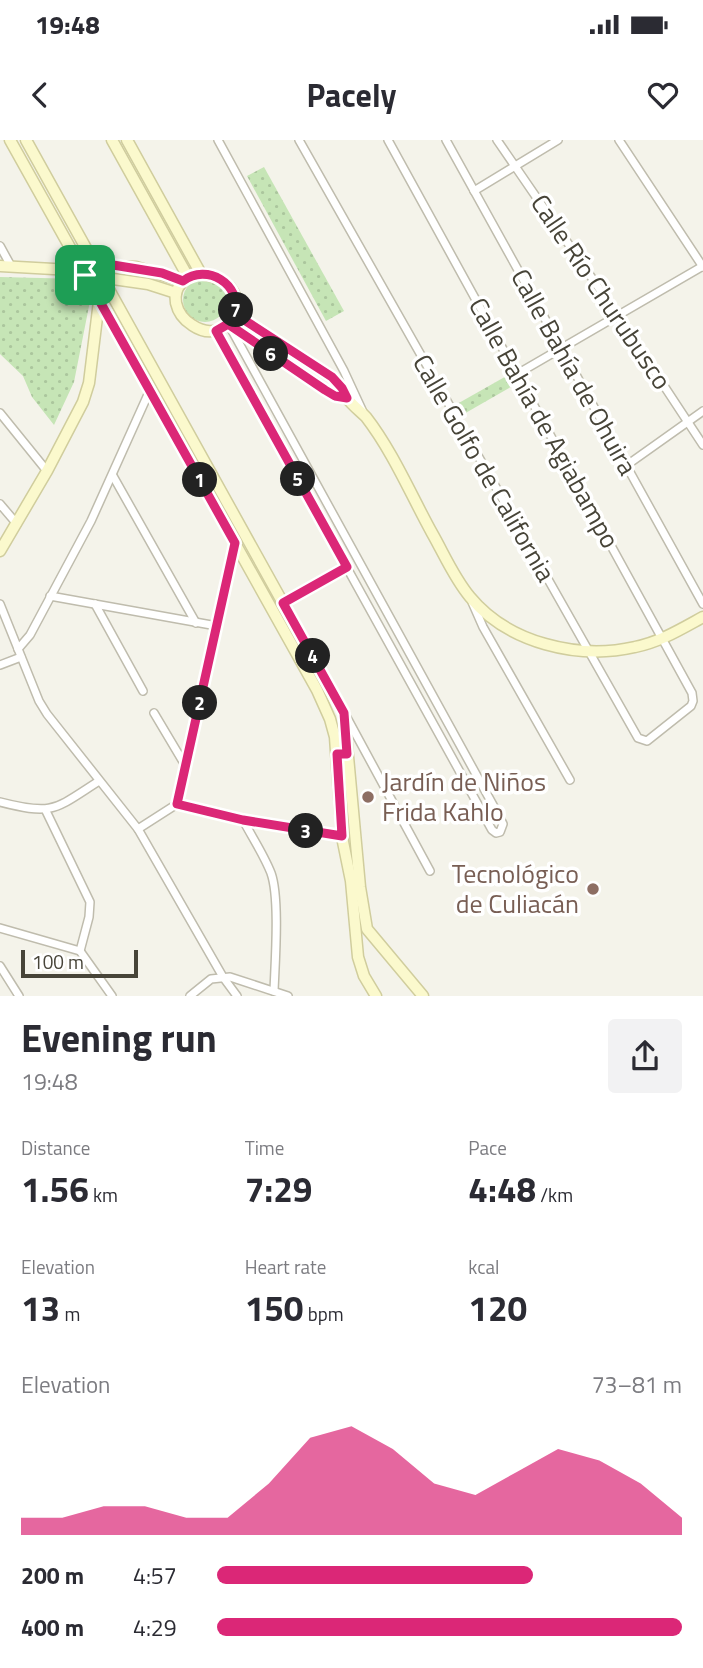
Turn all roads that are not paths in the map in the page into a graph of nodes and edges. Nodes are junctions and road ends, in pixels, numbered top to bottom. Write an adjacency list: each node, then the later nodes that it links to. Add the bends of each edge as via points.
1 (10, 140): 19 (street)
2 (26, 140): 15 (street)
3 (112, 140): 22 (street)
4 (127, 140): 20 (street)
5 (218, 140): 35 (street)
6 (299, 140): 56 (street, Calle Golfo de California)
7 (388, 140): 30 (street, Calle Bahía de Agiabampo)
8 (446, 140): 13 (street, Calle Bahía de Ohuira)
9 (498, 140): 12 (street, Calle Río Churubusco)
10 (558, 140): 12 (street)
11 (618, 140): 18 (street)
12 (516, 165): 13 (street); 26 (street, Calle Río Churubusco)
13 (474, 191): 29 (street, Calle Bahía de Ohuira)
14 (0, 246): 17 (street)
15 (95, 265): 19 (street); 21 (street); 22 (street, via 136,267)
16 (0, 266): 17 (street)
17 (11, 266): 19 (street)
18 (703, 266): 26 (street)
19 (79, 270): 21 (street); 24 (street)
20 (201, 274): 22 (street); 25 (street, via 219,278 232,289)
21 (102, 276): 23 (street); 24 (street); 48 (street)
22 (185, 279): 23 (street)
23 (176, 293): 28 (street, via 185,320 199,329)
24 (99, 299): 31 (street); 39 (street, via 83,402)
25 (235, 314): 27 (street); 32 (street, via 332,377)
26 (618, 316): 29 (street); 36 (street, Calle Río Churubusco)
27 (228, 324): 28 (street); 32 (street, via 325,390); 45 (street, via 499,816 500,832 492,830)
28 (216, 331): 45 (street)
29 (561, 349): 30 (street); 38 (street, Calle Bahía de Ohuira)
30 (517, 374): 55 (street, Calle Bahía de Agiabampo)
31 (150, 390): 40 (street); 43 (street)
32 (347, 398): 35 (street)
33 (703, 411): 36 (street)
34 (0, 413): 39 (street)
35 (365, 416): 47 (street)
36 (688, 421): 37 (street, Calle Río Churubusco); 38 (street)
37 (703, 445)
38 (626, 465): 51 (street, Calle Bahía de Ohuira)
39 (47, 471): 42 (street)
40 (113, 476): 46 (street); 53 (street)
41 (0, 504): 42 (street)
42 (17, 524): 44 (street)
43 (235, 543): 54 (street); 63 (street, via 317,690)
44 (0, 551)
45 (347, 567): 48 (street)
46 (50, 596): 50 (street); 57 (street)
47 (471, 598): 56 (street, via 517,633 547,645); 65 (street)
48 (283, 603): 62 (street)
49 (0, 604): 57 (street)
50 (95, 604): 53 (street); 59 (street)
51 (703, 604)
52 (703, 617): 55 (street)
53 (196, 623): 54 (street)
54 (217, 626): 64 (street)
55 (663, 639): 56 (street, via 634,648); 60 (street, Calle Bahía de Agiabampo, via 692,693)
56 (588, 652): 60 (street, Calle Golfo de California, via 642,741 659,734)
57 (20, 653): 58 (street); 66 (street, via 47,714)
58 (0, 665)
59 (143, 691)
60 (691, 706)
61 (154, 713): 64 (street)
62 (344, 713): 63 (street); 73 (street)
63 (342, 754): 72 (street); 85 (street, via 367,929)
64 (186, 765): 68 (street)
65 (570, 780)
66 (99, 781): 69 (street); 71 (street)
67 (0, 802): 69 (street)
68 (177, 804): 70 (street); 71 (street)
69 (46, 811): 75 (street, via 90,902)
70 (243, 820): 72 (street); 78 (street, via 274,883)
71 (138, 829): 77 (street)
72 (342, 836): 84 (street, via 358,957)
73 (430, 871)
74 (0, 928): 75 (street)
75 (78, 950): 80 (street)
76 (0, 966): 79 (street)
77 (223, 978): 78 (street); 81 (street, via 211,979); 82 (street)
78 (274, 992): 83 (street)
79 (19, 996)
80 (113, 996)
81 (190, 996)
82 (237, 996)
83 (288, 996)
84 (376, 996)
85 (423, 996)

